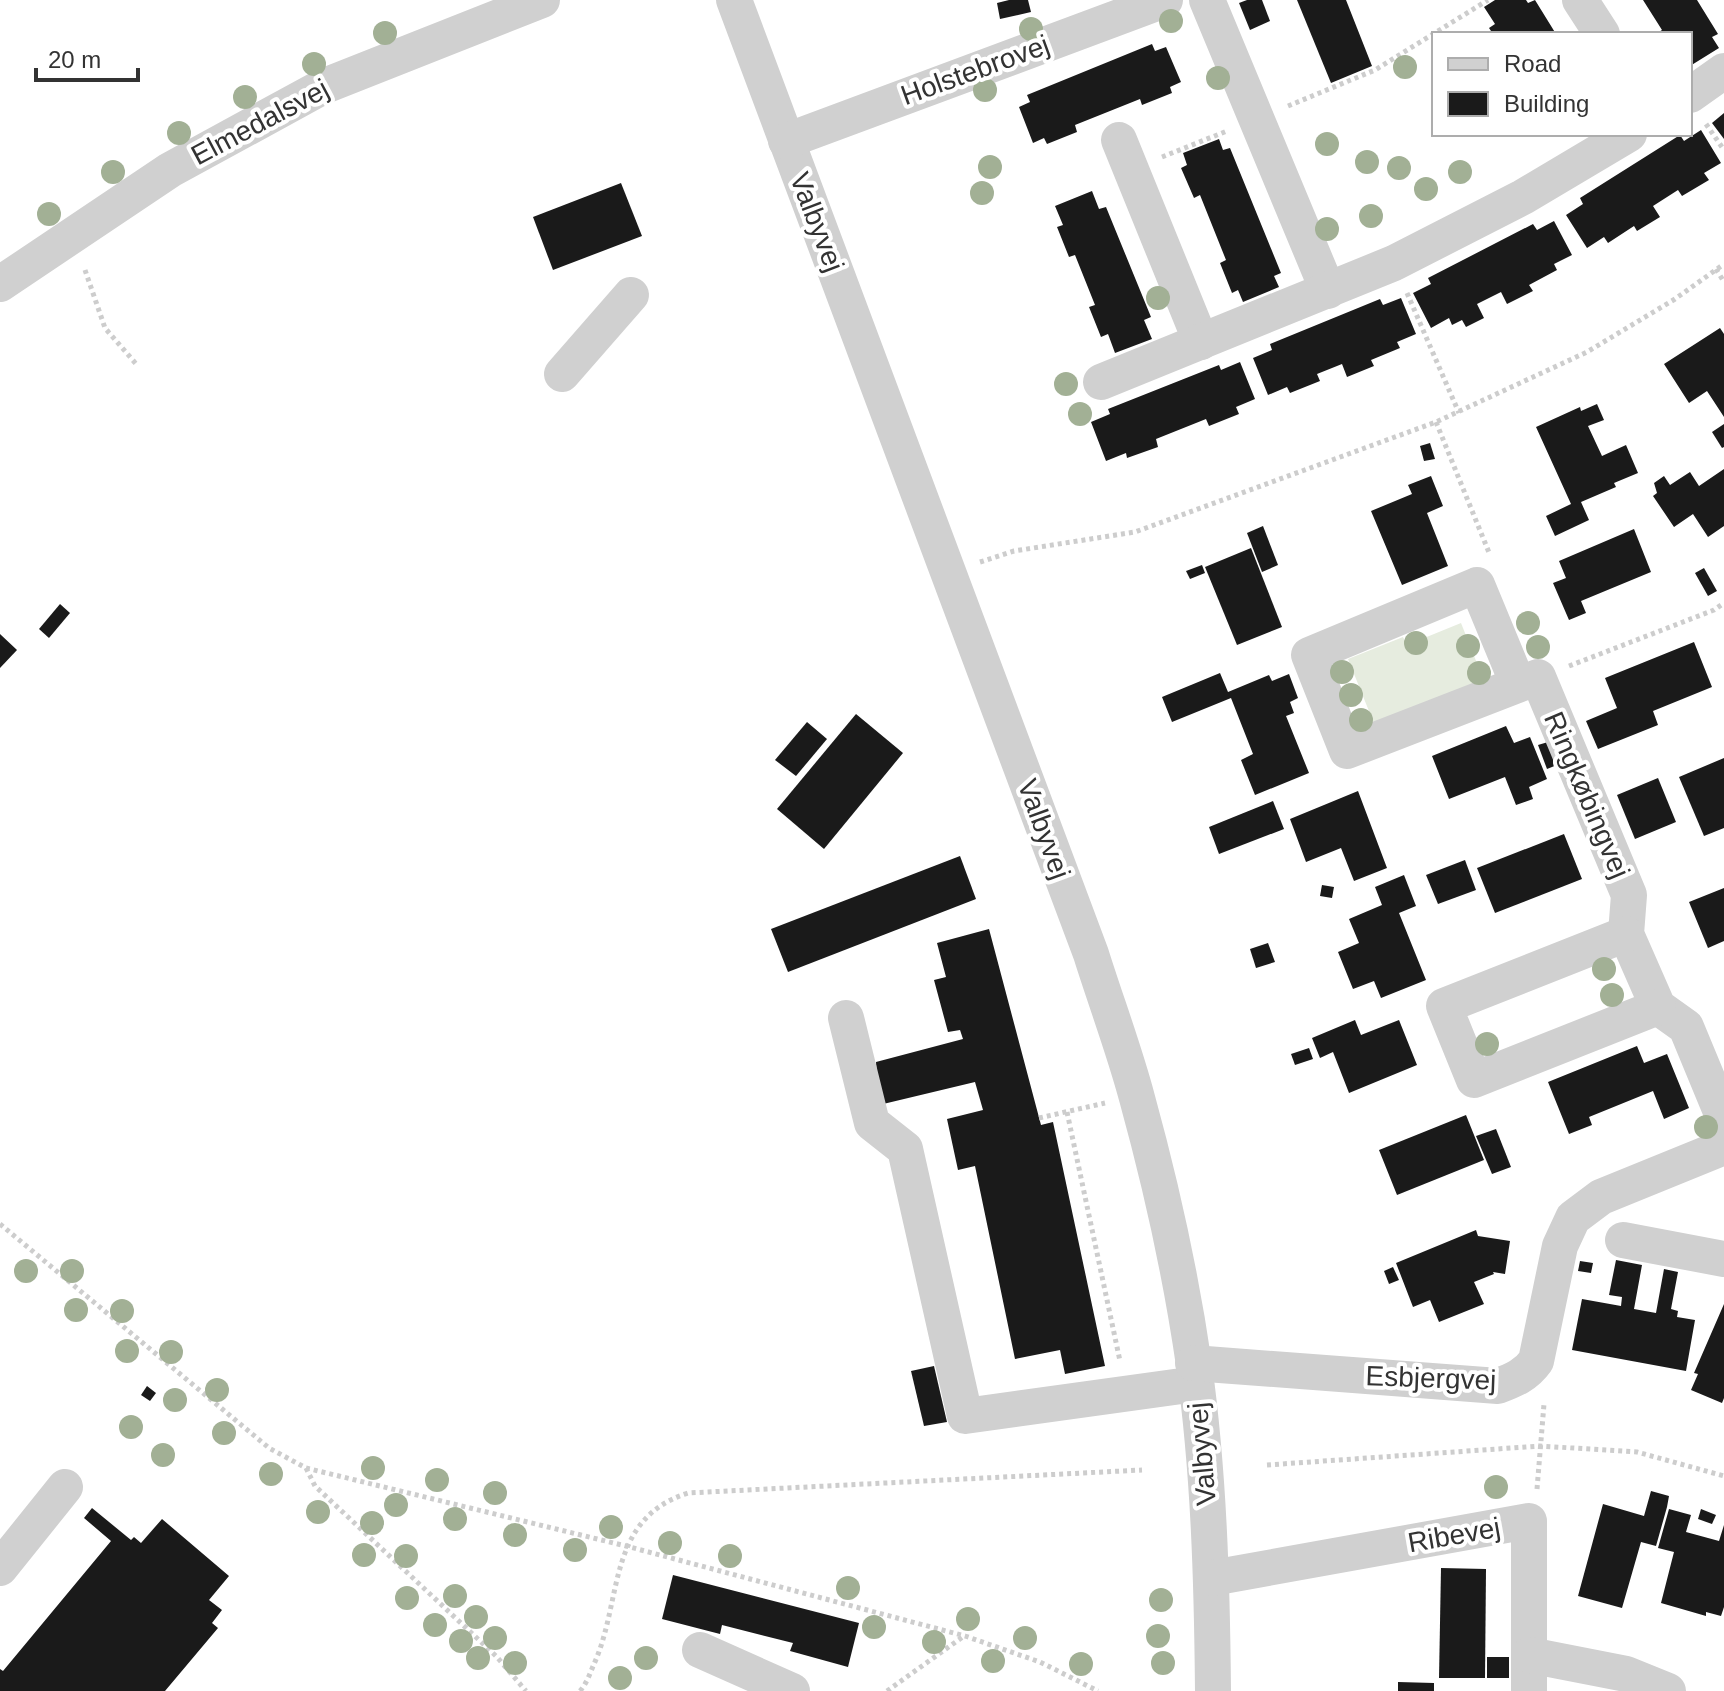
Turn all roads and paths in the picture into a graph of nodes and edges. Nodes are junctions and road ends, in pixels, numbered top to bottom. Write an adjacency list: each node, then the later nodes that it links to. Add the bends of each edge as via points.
1 (542, 0): 16 (street, Elmedalsvej, via 322,87 170,170)
2 (734, 0): 14 (street, Valbyvej)
3 (1165, 0): 14 (street, Holstebrovej)
4 (1207, 0): 12 (street)
5 (1488, 0): 7 (path)
6 (1580, 0): 8 (street)
7 (1436, 32)
8 (1601, 32)
9 (1432, 35): 12 (path, via 1375,70)
10 (1724, 71): 11 (street)
11 (1692, 94)
12 (1257, 119): 15 (path); 22 (street)
13 (1626, 136): 17 (street, via 1523,197)
14 (786, 141): 30 (street, Valbyvej)
15 (1125, 155): 24 (street)
16 (72, 235): 21 (street, Elmedalsvej); 25 (path, via 105,328)
17 (1394, 263): 22 (street); 28 (path)
18 (1724, 264): 19 (path)
19 (1716, 269): 20 (path); 28 (path, via 1587,352)
20 (1724, 282)
21 (0, 284)
22 (1328, 291): 24 (street)
23 (631, 295): 26 (street)
24 (1201, 342): 27 (street)
25 (137, 365)
26 (562, 374)
27 (1101, 382)
28 (1459, 413): 29 (path)
29 (1436, 422): 30 (path, via 1135,532 1014,551); 31 (path, via 1494,564)
30 (949, 572): 46 (street, Valbyvej, via 1091,954 1137,1096 1169,1224)
31 (1477, 585): 33 (street, Ringkøbingvej); 33 (street, Ringkøbingvej, via 1309,655 1347,751)
32 (1724, 603): 33 (path)
33 (1528, 680): 34 (street, Ringkøbingvej, via 1629,895)
34 (1626, 934): 35 (street, Ringkøbingvej); 35 (street, via 1444,1006 1474,1080)
35 (1658, 1007): 40 (street, Ringkøbingvej, via 1686,1027)
36 (846, 1018): 47 (street, Esbjergvej, via 872,1123 905,1149 965,1416)
37 (1102, 1104): 38 (path)
38 (1067, 1112): 39 (path); 47 (path)
39 (1039, 1118)
40 (1724, 1119)
41 (1724, 1147): 45 (street, Esbjergvej, via 1601,1197 1573,1218 1560,1246 1540,1349)
42 (0, 1224): 50 (path, via 269,1448)
43 (1623, 1240): 44 (street)
44 (1724, 1259)
45 (1529, 1371): 46 (street, Esbjergvej, via 1498,1386); 48 (path, via 1545,1392)
46 (1195, 1373): 47 (street, Esbjergvej); 57 (street, Valbyvej)
47 (1127, 1394)
48 (1540, 1446): 49 (path); 52 (path, via 1637,1452); 54 (path)
49 (1267, 1465)
50 (306, 1468): 55 (path); 61 (path, via 315,1486 496,1656)
51 (1142, 1470): 55 (path, via 688,1493 650,1512)
52 (1724, 1476)
53 (65, 1487): 56 (street)
54 (1529, 1521): 57 (street, Ribevej); 60 (street, Ribevej)
55 (626, 1546): 58 (path); 62 (path, via 600,1652)
56 (0, 1568)
57 (1212, 1578): 66 (street, Valbyvej)
58 (965, 1636): 64 (path); 65 (path, via 1040,1662)
59 (700, 1650): 63 (street)
60 (1529, 1655): 67 (street, Ribevej); 68 (street, via 1626,1674)
61 (526, 1691)
62 (580, 1691)
63 (792, 1691)
64 (887, 1691)
65 (1098, 1691)
66 (1213, 1691)
67 (1529, 1691)
68 (1668, 1691)

